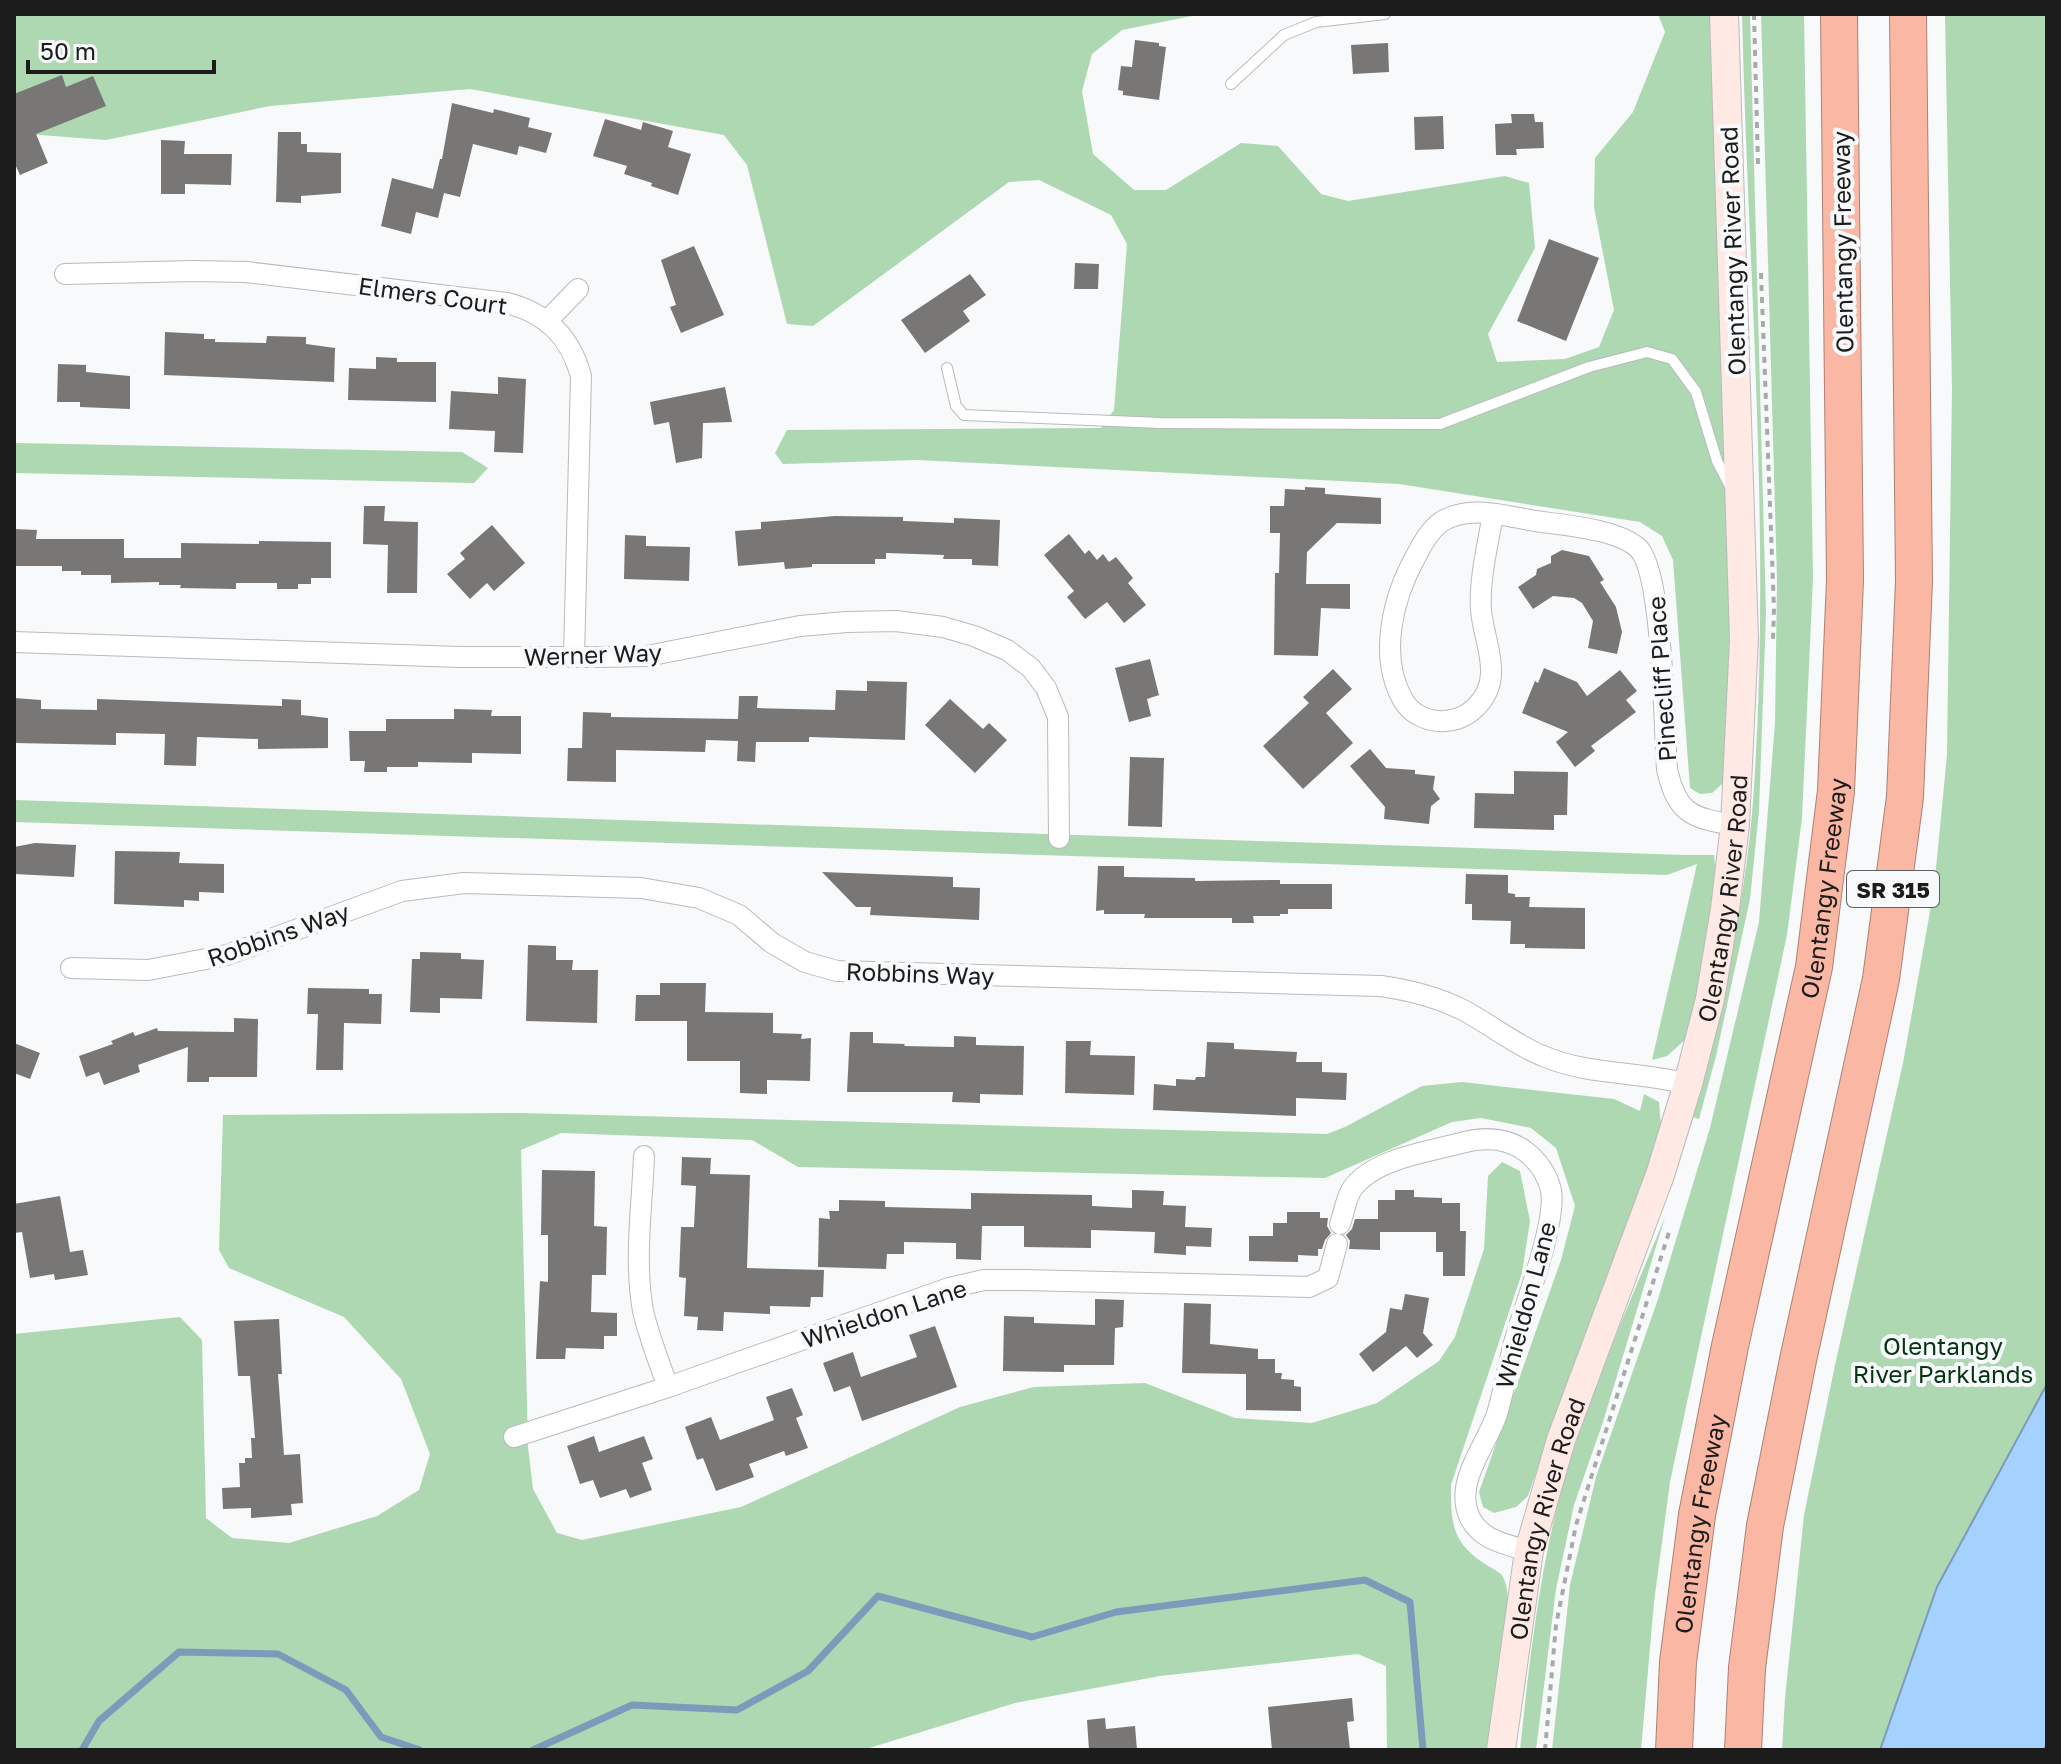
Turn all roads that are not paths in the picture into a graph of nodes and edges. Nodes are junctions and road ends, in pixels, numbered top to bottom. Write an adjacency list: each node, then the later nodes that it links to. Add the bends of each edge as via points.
1 (1385, 14): 5 (lane, via 1316,22 1284,35)
2 (1724, 14): 10 (main road, Olentangy River Road)
3 (1839, 14): 23 (highway, Olentangy Freeway / SR 315, via 1845,580 1836,791 1814,967 1697,1515 1678,1662)
4 (1908, 14): 24 (highway, SR 315, via 1914,581 1905,797 1881,979 1765,1526 1747,1668)
5 (1231, 84)
6 (65, 274): 8 (street, Elmers Court, via 246,272 507,303)
7 (578, 289): 8 (street)
8 (548, 320): 13 (street, Elmers Court, via 575,355 581,376)
9 (947, 368): 10 (lane, via 956,406 964,415 1161,423 1440,424 1589,367 1647,352 1672,359 1696,392 1717,461)
10 (1740, 508): 14 (main road, Olentangy River Road, via 1744,639)
11 (1493, 514): 11 (street, Pinecliff Place, via 1469,512 1439,524 1428,535 1393,611 1395,680 1408,708 1426,719 1447,721 1467,715 1483,700 1492,681 1481,608); 14 (street, Pinecliff Place, via 1589,530 1625,539 1640,550 1656,599 1675,799 1698,819)
12 (14, 642): 13 (street, Werner Way)
13 (574, 657): 15 (street, Werner Way, via 647,656 847,622 896,621 974,636 1007,650 1046,688 1058,717)
14 (1735, 825): 17 (main road, Olentangy River Road, via 1710,999)
15 (1059, 838)
16 (71, 968): 17 (street, Robbins Way, via 148,970 227,955 424,887 464,883 641,888 699,898 739,915 805,962 837,971 1381,986 1417,992 1462,1009 1541,1056 1577,1068)
17 (1688, 1084): 21 (main road, Olentangy River Road, via 1660,1175 1561,1440)
18 (644, 1156): 19 (street, via 643,1309)
19 (668, 1387): 20 (street, Whieldon Lane); 21 (street, Whieldon Lane, via 972,1283 1309,1287 1332,1272 1352,1190 1375,1168 1470,1140 1506,1141 1536,1160 1546,1174 1551,1192 1548,1228 1496,1416 1465,1492 1467,1512 1477,1529 1492,1541)
20 (514, 1437)
21 (1529, 1551): 22 (main road, Olentangy River Road)
22 (1501, 1750)
23 (1674, 1750)
24 (1743, 1750)

